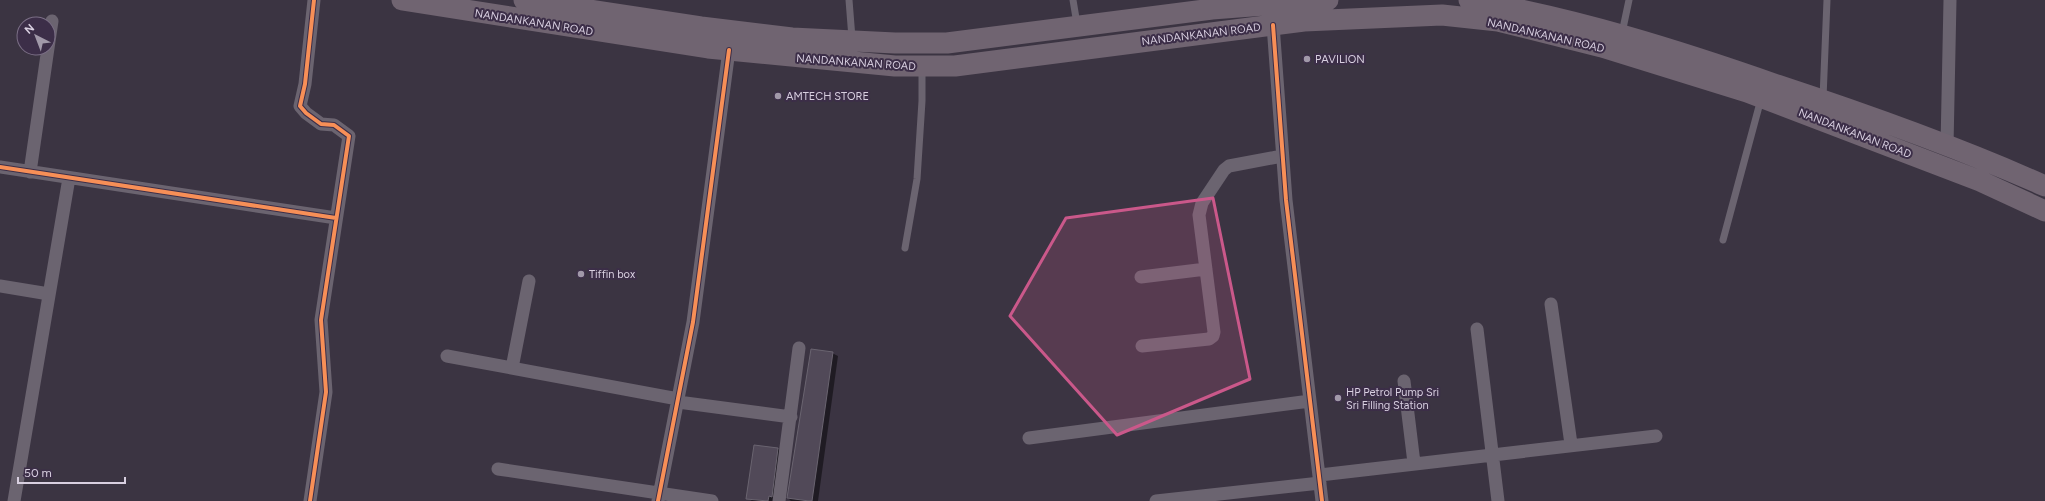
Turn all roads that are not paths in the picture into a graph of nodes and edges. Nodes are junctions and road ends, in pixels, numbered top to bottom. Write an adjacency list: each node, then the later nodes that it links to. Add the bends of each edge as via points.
1 (314, 0): 31 (street, via 305,84 300,106 321,124 334,125 349,136)
2 (402, 0): 17 (main road, NANDANKANAN ROAD)
3 (524, 0): 16 (main road, NANDANKANAN ROAD, via 701,27 792,38)
4 (849, 0): 16 (lane)
5 (1074, 0): 13 (lane)
6 (1328, 0): 11 (main road, NANDANKANAN ROAD)
7 (1469, 0): 15 (main road, NANDANKANAN ROAD, via 1560,18)
8 (1629, 0): 15 (lane)
9 (1827, 0): 21 (lane)
10 (1950, 0): 24 (street)
11 (1221, 8): 13 (main road, NANDANKANAN ROAD); 14 (main road)
12 (1273, 25): 14 (main road, NANDANKANAN ROAD); 20 (main road, NANDANKANAN ROAD, via 1304,21 1442,15 1498,21 1602,47); 25 (street)
13 (1078, 26): 16 (main road, NANDANKANAN ROAD, via 947,43)
14 (1223, 30): 19 (main road, NANDANKANAN ROAD, via 969,64)
15 (1621, 35): 21 (main road, NANDANKANAN ROAD, via 1730,68)
16 (852, 41)
17 (729, 50): 19 (main road, NANDANKANAN ROAD, via 895,66); 46 (street, via 693,322)
18 (47, 56): 27 (street)
19 (922, 66): 33 (lane, via 917,179)
20 (1762, 97): 23 (main road, NANDANKANAN ROAD); 32 (lane)
21 (1822, 100): 22 (main road, NANDANKANAN ROAD)
22 (1874, 118): 23 (street); 24 (main road, NANDANKANAN ROAD)
23 (1867, 138): 30 (main road, NANDANKANAN ROAD, via 1980,181)
24 (1947, 146): 29 (main road, NANDANKANAN ROAD)
25 (1282, 156): 34 (street, via 1234,164 1224,170 1200,208); 47 (street)
26 (0, 167): 27 (street)
27 (30, 172): 28 (street)
28 (69, 178): 31 (street); 38 (street)
29 (2045, 186)
30 (2045, 211)
31 (336, 218): 58 (street, via 321,320 326,392)
32 (1723, 240)
33 (905, 248)
34 (1206, 269): 35 (street); 41 (street, via 1213,336)
35 (1141, 277)
36 (529, 281): 44 (street)
37 (0, 286): 38 (street)
38 (49, 294): 57 (street)
39 (1551, 304): 51 (street)
40 (1477, 329): 52 (street)
41 (1142, 346)
42 (799, 348): 48 (street)
43 (447, 356): 44 (street)
44 (512, 368): 46 (street)
45 (1404, 381): 53 (street)
46 (678, 401): 48 (street); 56 (street)
47 (1310, 401): 50 (street); 55 (street)
48 (791, 417): 60 (street)
49 (1656, 436): 51 (street)
50 (1029, 438)
51 (1571, 444): 52 (street)
52 (1492, 455): 53 (street); 63 (street)
53 (1414, 463): 55 (street)
54 (498, 469): 56 (street)
55 (1320, 479): 61 (street); 62 (street)
56 (659, 497): 59 (street)
57 (14, 501)
58 (310, 501)
59 (712, 501)
60 (779, 501)
61 (1156, 501)
62 (1322, 501)
63 (1498, 501)

